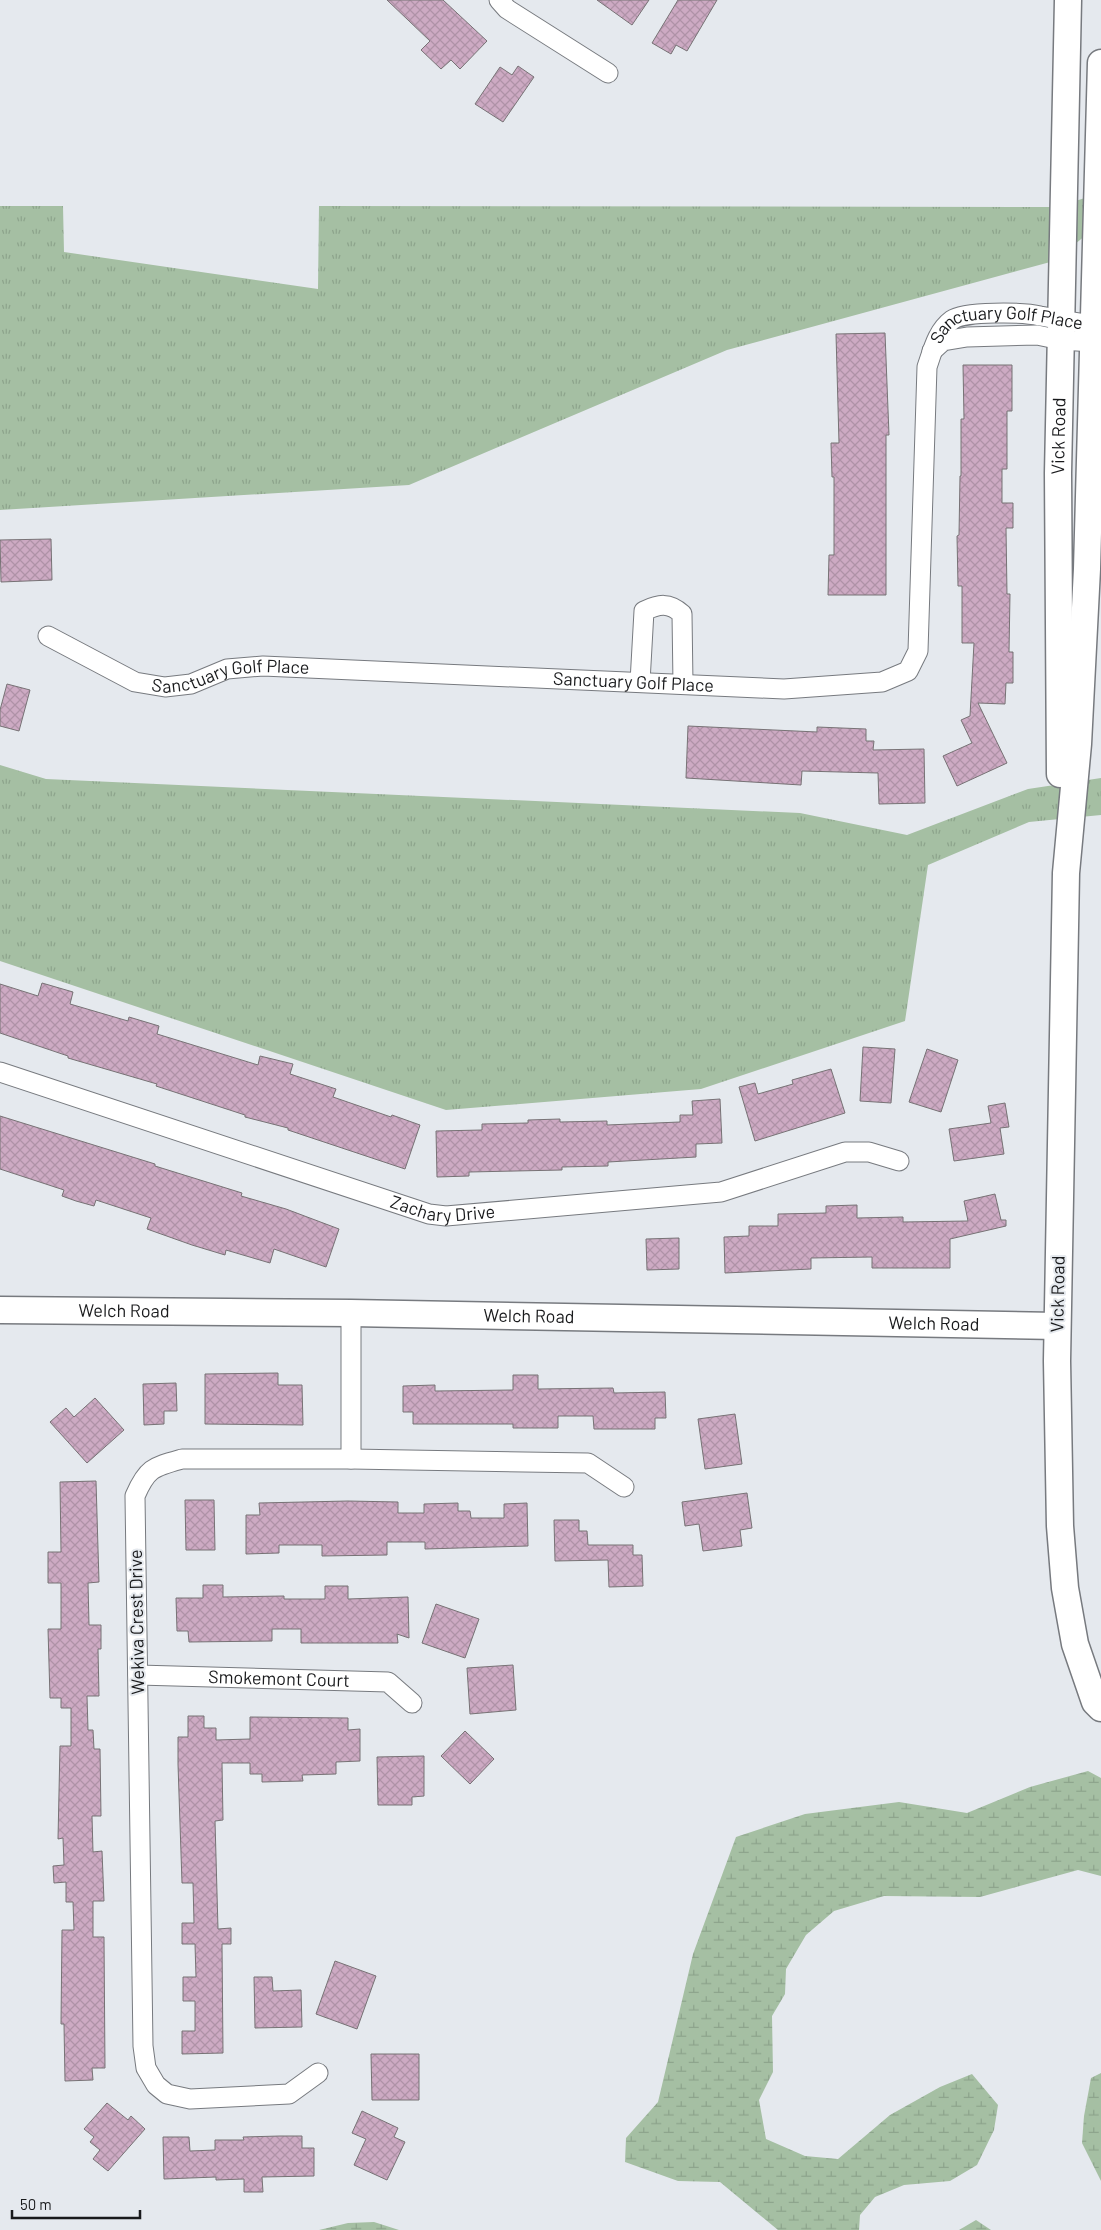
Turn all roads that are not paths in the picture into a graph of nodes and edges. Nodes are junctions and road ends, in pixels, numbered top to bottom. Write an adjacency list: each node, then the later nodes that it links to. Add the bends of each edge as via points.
1 (499, 0): 4 (street, via 507,9)
2 (1068, 0): 6 (street, Vick Road)
3 (1101, 63): 7 (street, Vick Road)
4 (608, 73)
5 (977, 314): 6 (street, Sanctuary Golf Place, via 1038,315); 8 (street); 9 (street, Sanctuary Golf Place, via 953,319 940,332)
6 (1061, 331): 7 (street, Sanctuary Golf Place); 8 (street, Sanctuary Golf Place, via 1037,336); 13 (street, Vick Road, via 1058,473 1060,800)
7 (1093, 333): 13 (street, Vick Road, via 1087,569 1078,744)
8 (977, 336): 9 (street, Sanctuary Golf Place, via 943,341)
9 (932, 351): 12 (street, Sanctuary Golf Place, via 927,367 918,651 908,671 882,682 784,688)
10 (48, 636): 11 (street, Sanctuary Golf Place, via 135,682 165,687 191,684 227,669 263,666)
11 (640, 682): 12 (street, Sanctuary Golf Place); 12 (street, via 644,611 656,605 673,606 682,614)
12 (682, 684)
13 (1066, 873): 18 (street, Vick Road)
14 (0, 1072): 15 (street, Zachary Drive, via 429,1214 446,1216 721,1192 845,1152 869,1152)
15 (899, 1161)
16 (0, 1310): 17 (street, Welch Road)
17 (351, 1313): 18 (street, Welch Road); 19 (street)
18 (1057, 1326): 23 (street, Vick Road, via 1060,1526 1065,1588 1075,1644)
19 (351, 1459): 20 (street, Wekiva Crest Drive, via 588,1463); 21 (street, Wekiva Crest Drive, via 182,1459 158,1465 144,1477 135,1496)
20 (624, 1487)
21 (138, 1675): 22 (street, Smokemont Court, via 388,1682); 24 (street, Wekiva Crest Drive, via 143,2046 146,2068 156,2085 167,2094 190,2099 289,2094)
22 (412, 1703)
23 (1099, 1703)
24 (318, 2073)

